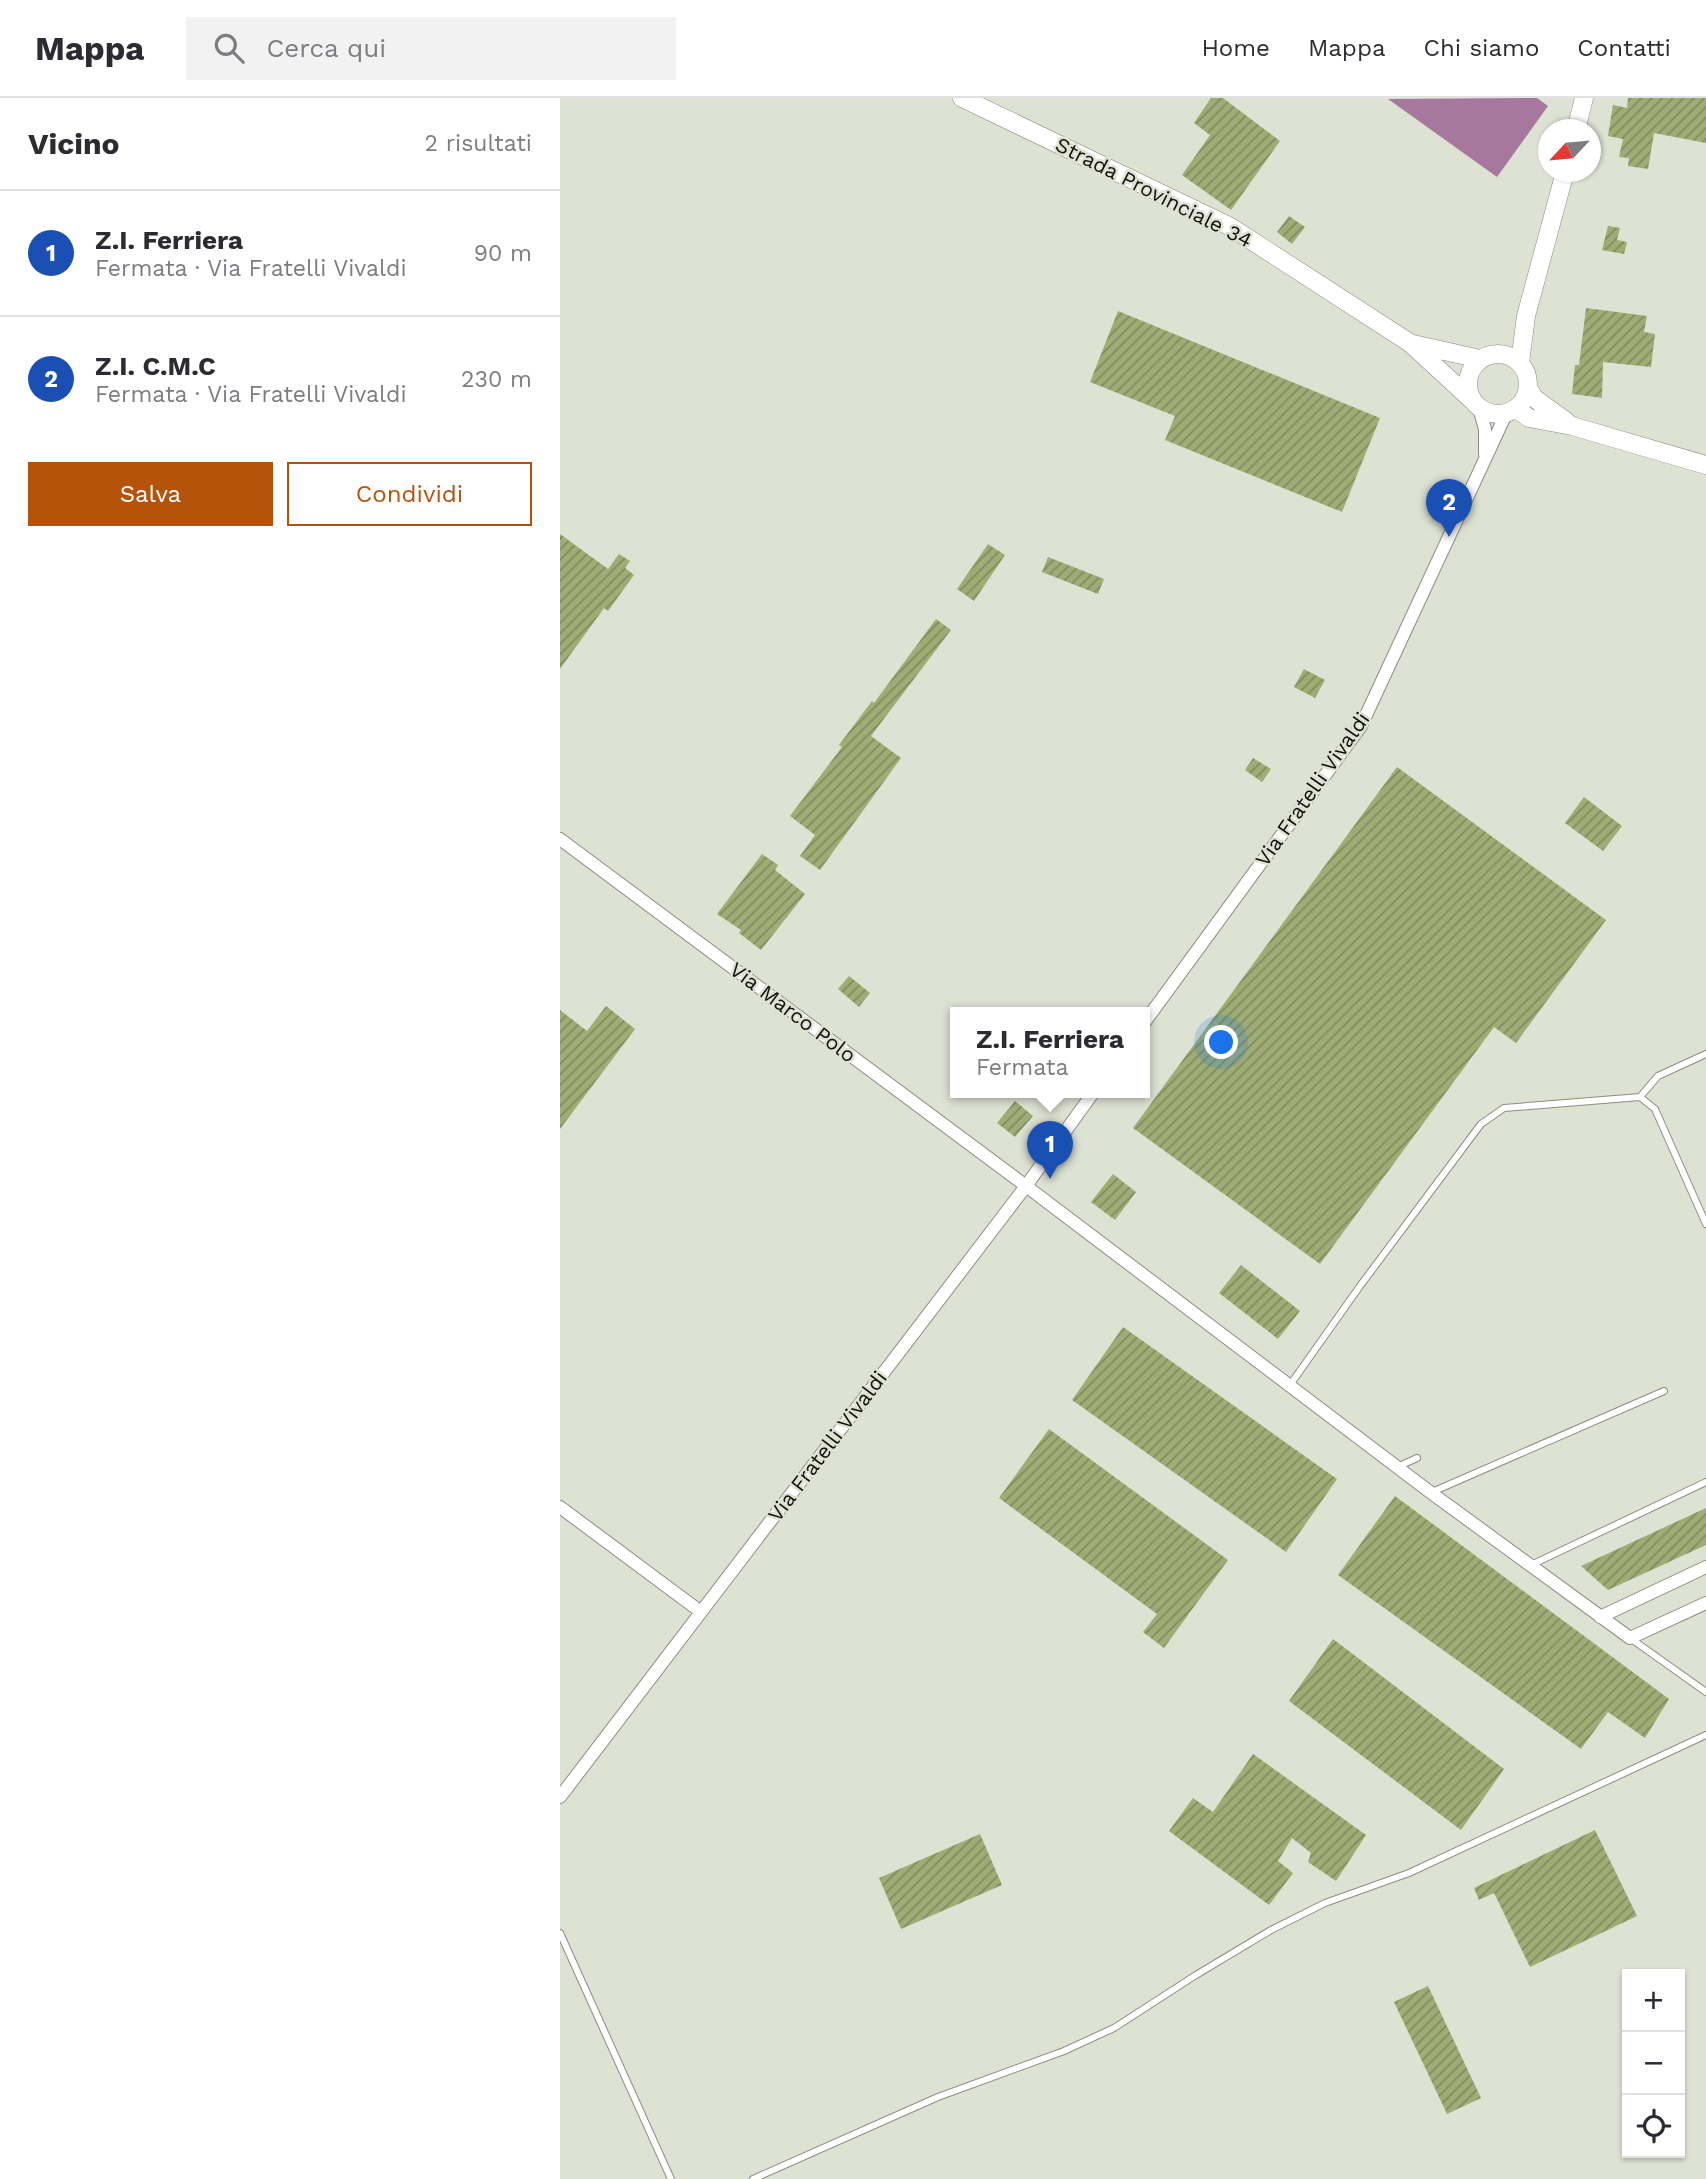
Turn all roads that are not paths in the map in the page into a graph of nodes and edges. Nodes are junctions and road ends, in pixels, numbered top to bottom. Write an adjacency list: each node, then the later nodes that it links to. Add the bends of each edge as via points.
1 (1584, 98): 3 (main road)
2 (970, 100): 6 (main road, Strada Provinciale 34, via 1229,226)
3 (1579, 119)
4 (1562, 182): 5 (main road)
5 (1526, 316): 7 (main road, via 1507,348); 8 (main road)
6 (1410, 343): 7 (main road, Strada Provinciale 34); 10 (main road, Strada Provinciale 34)
7 (1485, 357): 8 (main road, via 1506,354); 10 (main road, via 1469,374 1469,393)
8 (1520, 363): 9 (main road)
9 (1528, 388): 11 (main road, via 1522,403); 12 (main road, via 1534,398)
10 (1476, 405): 11 (main road, via 1488,413); 13 (street, Via Fratelli Vivaldi, via 1485,429)
11 (1511, 411): 12 (main road); 13 (street, Via Fratelli Vivaldi)
12 (1572, 426): 14 (main road)
13 (1485, 461): 16 (street, Via Fratelli Vivaldi, via 1361,726)
14 (1706, 465)
15 (560, 839): 20 (street, Via Marco Polo)
16 (1150, 1015)
17 (1706, 1054): 18 (lane, via 1658,1076)
18 (1640, 1097): 21 (lane, via 1655,1109); 22 (lane, via 1504,1108 1481,1124)
19 (1089, 1098): 20 (street, Via Fratelli Vivaldi)
20 (1026, 1186): 22 (street, Via Marco Polo); 32 (street, Via Fratelli Vivaldi)
21 (1706, 1224)
22 (1290, 1385): 25 (street, Via Marco Polo)
23 (1664, 1391): 27 (lane)
24 (1417, 1458): 25 (lane)
25 (1397, 1467): 27 (street, Via Marco Polo)
26 (1706, 1482): 29 (lane)
27 (1430, 1492): 29 (street, Via Marco Polo)
28 (560, 1507): 32 (street)
29 (1529, 1566): 33 (street, Via Marco Polo)
30 (1706, 1567): 33 (street)
31 (1706, 1603): 34 (street)
32 (701, 1612): 37 (street, Via Fratelli Vivaldi)
33 (1600, 1617): 34 (street, Via Marco Polo)
34 (1630, 1638): 35 (lane)
35 (1706, 1692)
36 (1706, 1735): 40 (lane, via 1409,1873 1325,1903 1270,1930 1114,2028 938,2097)
37 (560, 1797)
38 (560, 1933): 39 (lane)
39 (671, 2179)
40 (753, 2179)

